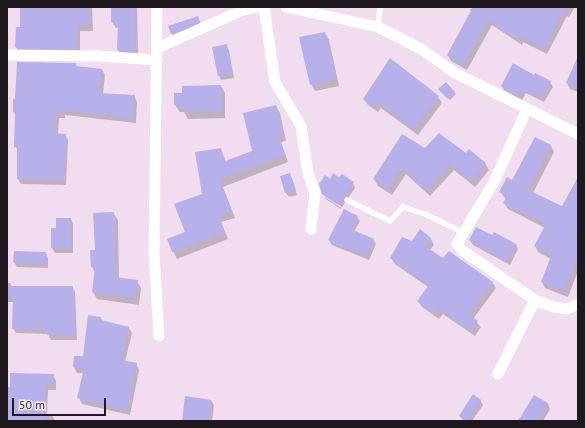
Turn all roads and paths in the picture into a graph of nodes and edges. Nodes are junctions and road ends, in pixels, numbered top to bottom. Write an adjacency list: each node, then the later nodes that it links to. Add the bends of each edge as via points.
1 (157, 7): 7 (street)
2 (257, 7): 7 (street, via 241,11)
3 (264, 7): 13 (street, via 275,82 301,126 308,173 314,193)
4 (286, 7): 6 (street)
5 (380, 7): 6 (lane)
6 (378, 27): 10 (street, via 421,49 455,73)
7 (157, 48): 9 (street)
8 (7, 54): 9 (street)
9 (157, 60): 17 (street, via 154,253)
10 (527, 109): 11 (street); 14 (street, via 494,182)
11 (578, 134)
12 (347, 200): 14 (lane, via 390,221 403,207 426,214)
13 (311, 229)
14 (462, 232): 15 (street, via 457,244 463,251)
15 (535, 300): 16 (street, via 567,309); 18 (street)
16 (578, 304)
17 (159, 336)
18 (498, 374)

